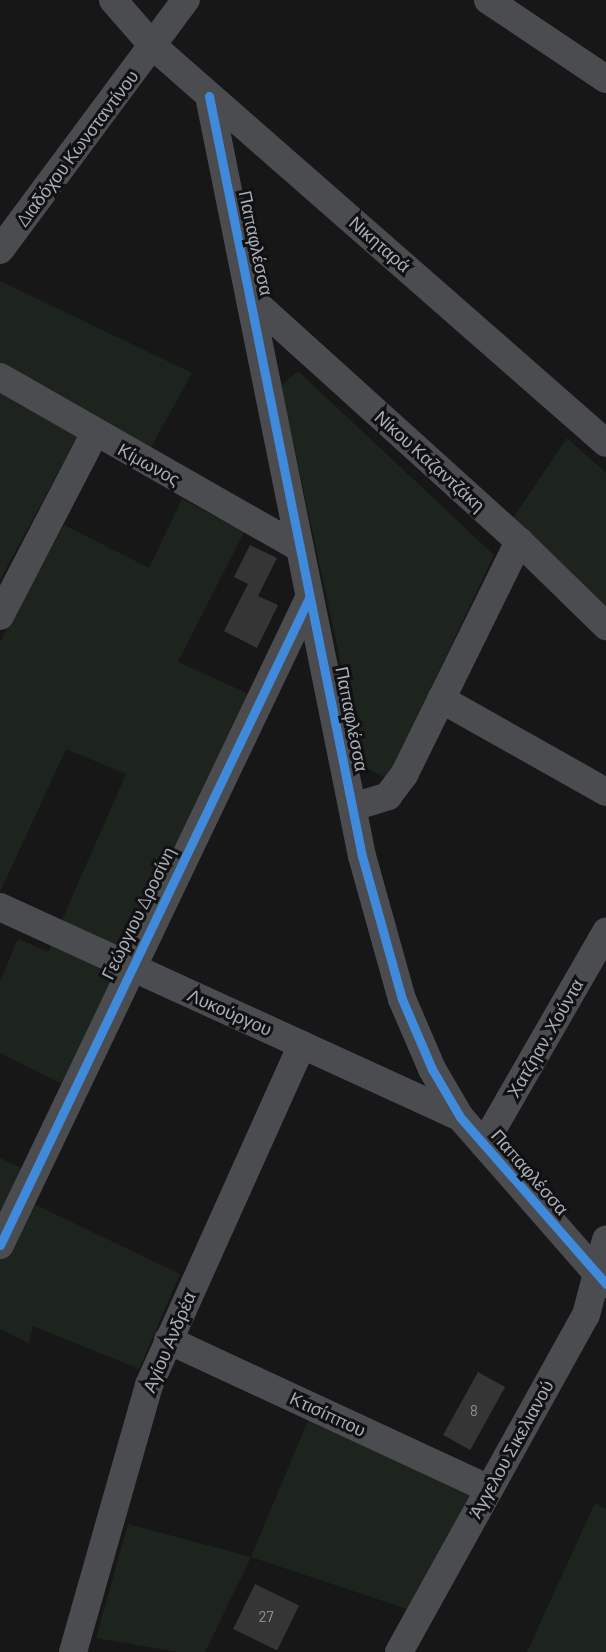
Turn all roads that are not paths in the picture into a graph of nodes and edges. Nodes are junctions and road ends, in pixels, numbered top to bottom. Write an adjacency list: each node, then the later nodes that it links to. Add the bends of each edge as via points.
1 (113, 0): 4 (street, Νικηταρά)
2 (186, 0): 4 (street, Διαδόχου Κωνσταντίνου)
3 (488, 0): 5 (street)
4 (153, 46): 6 (street, Νικηταρά); 7 (street, Διαδόχου Κωνσταντίνου)
5 (606, 79)
6 (209, 96): 8 (street, Παπαφλέσσα); 11 (street, Νικηταρά)
7 (0, 250)
8 (251, 299): 12 (street, Νίκου Καζαντζάκη); 13 (street, Παπαφλέσσα)
9 (0, 377): 10 (street, Κίμωνος)
10 (95, 433): 13 (street, Κίμωνος); 15 (street)
11 (605, 438)
12 (519, 541): 16 (street, Νίκου Καζαντζάκη); 17 (street)
13 (300, 548): 14 (street, Παπαφλέσσα)
14 (309, 598): 19 (street, Παπαφλέσσα); 22 (street, Γεώργιου Δροσίνη)
15 (0, 616)
16 (606, 626)
17 (441, 699): 18 (street); 19 (street, via 404,775 388,796)
18 (606, 792)
19 (353, 807): 24 (street, Παπαφλέσσα, via 362,856 402,999 421,1046)
20 (0, 908): 22 (street, Λυκούργου)
21 (606, 932): 25 (street, Χατζηαν. Χούντα)
22 (131, 967): 23 (street, Λυκούργου); 27 (street, Γεώργιου Δροσίνη)
23 (302, 1045): 24 (street, Λυκούργου); 29 (street, Αγίου Ανδρέα)
24 (460, 1117): 25 (street, Παπαφλέσσα)
25 (483, 1144): 28 (street, Παπαφλέσσα)
26 (606, 1240): 28 (street, Άγγελου Σικελιανού)
27 (0, 1245)
28 (602, 1281): 30 (street, Άγγελου Σικελιανού)
29 (168, 1340): 30 (street, Κτισίππου); 31 (street, Αγίου Ανδρέα, via 149,1385)
30 (489, 1488): 32 (street, Άγγελου Σικελιανού)
31 (73, 1652)
32 (399, 1652)

